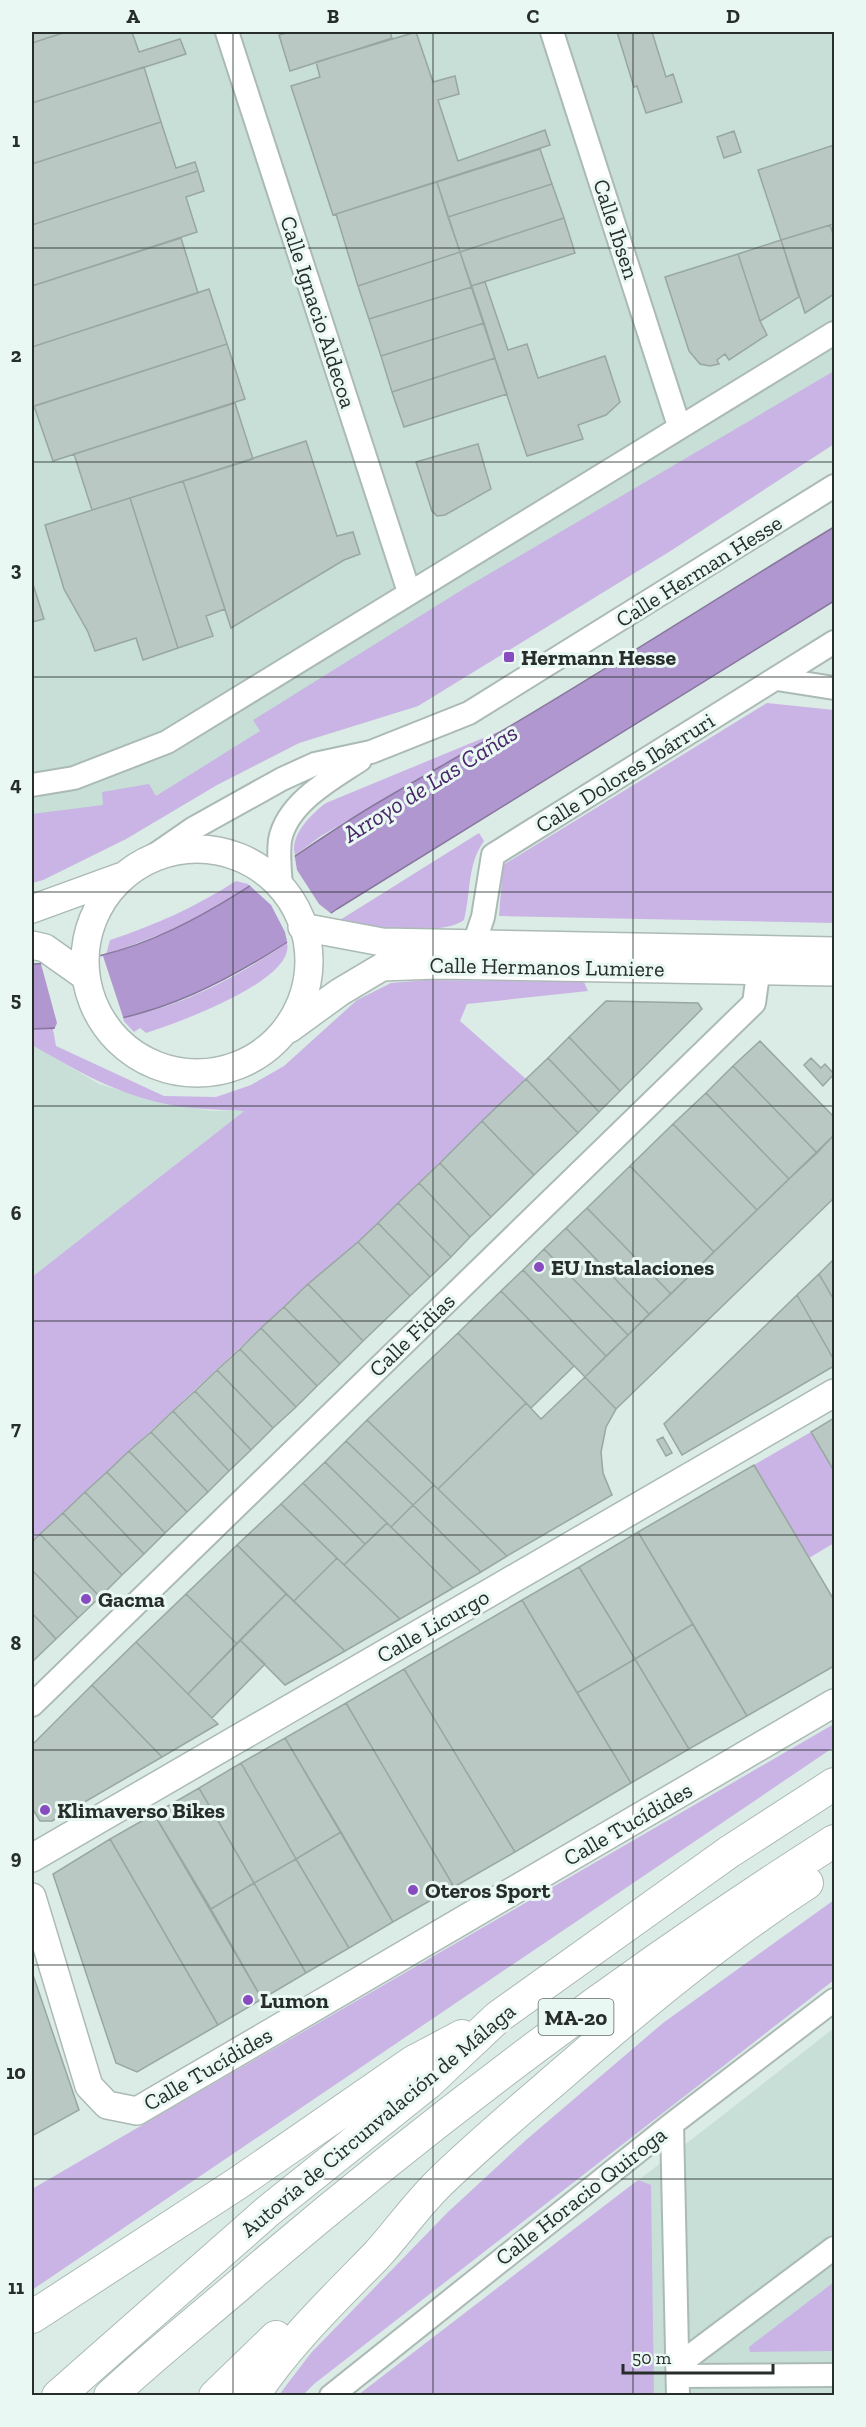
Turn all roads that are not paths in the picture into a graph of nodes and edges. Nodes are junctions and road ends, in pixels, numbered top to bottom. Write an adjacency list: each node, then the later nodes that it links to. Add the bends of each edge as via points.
1 (227, 32): 6 (street, Calle Ignacio Aldecoa)
2 (552, 32): 4 (street, Calle Ibsen)
3 (834, 333): 4 (street)
4 (679, 426): 6 (street)
5 (834, 486): 10 (street, Calle Herman Hesse, via 469,713)
6 (409, 592): 11 (street, via 167,742 74,778)
7 (834, 642): 8 (street, Calle Dolores Ibárruri)
8 (777, 679): 9 (street); 16 (street, Calle Dolores Ibárruri, via 493,855 483,917)
9 (834, 688)
10 (371, 752): 12 (street, Calle Herman Hesse, via 315,764 282,779 194,828); 13 (street, Calle Herman Hesse, via 291,813 280,839)
11 (32, 785)
12 (133, 870): 13 (main road, via 168,854 197,848 230,853); 14 (main road, Calle Herman Hesse); 20 (main road, via 106,895 93,919)
13 (275, 872): 15 (main road)
14 (32, 909)
15 (309, 932): 16 (main road, Calle Hermanos Lumiere, via 382,942); 22 (main road, via 308,982 299,1008)
16 (474, 944): 19 (main road, Calle Hermanos Lumiere)
17 (32, 945): 20 (main road)
18 (834, 951): 19 (main road, Calle Hermanos Lumiere)
19 (760, 961): 21 (main road, Calle Hermanos Lumiere); 22 (main road, Calle Hermanos Lumiere, via 382,967); 25 (street, Calle Fidias, via 754,1003)
20 (79, 966): 22 (main road, via 106,1029 147,1063 183,1072 239,1065 264,1051)
21 (834, 972)
22 (281, 1035)
23 (834, 1393): 28 (main road, Calle Licurgo)
24 (834, 1703): 30 (main road, Calle Tucídides, via 137,2111 107,2105 89,2086)
25 (32, 1705)
26 (834, 1784): 32 (highway, Autovía de Circunvalación de Málaga / MA-20, via 729,1852)
27 (834, 1841): 37 (highway, Autovía de Circunvalación de Málaga / MA-20, via 710,1921 545,2040 329,2209)
28 (32, 1858)
29 (834, 1865): 34 (highway, via 692,1965 614,2029 486,2140)
30 (32, 1897)
31 (834, 2000): 33 (street, Calle Horacio Quiroga)
32 (498, 2017): 36 (highway, via 413,2062 238,2183); 40 (highway, Autovía de Circunvalación de Málaga / MA-20, via 428,2083 268,2211)
33 (672, 2124): 39 (street); 45 (street, Calle Horacio Quiroga)
34 (405, 2218): 43 (highway, via 371,2243); 44 (highway, via 273,2367)
35 (834, 2248): 39 (street)
36 (32, 2317)
37 (165, 2349): 41 (highway, Autovía de Circunvalación de Málaga / MA-20); 42 (highway)
38 (834, 2375): 39 (street)
39 (678, 2379)
40 (58, 2396)
41 (110, 2396)
42 (132, 2396)
43 (215, 2396)
44 (253, 2396)
45 (331, 2396)

